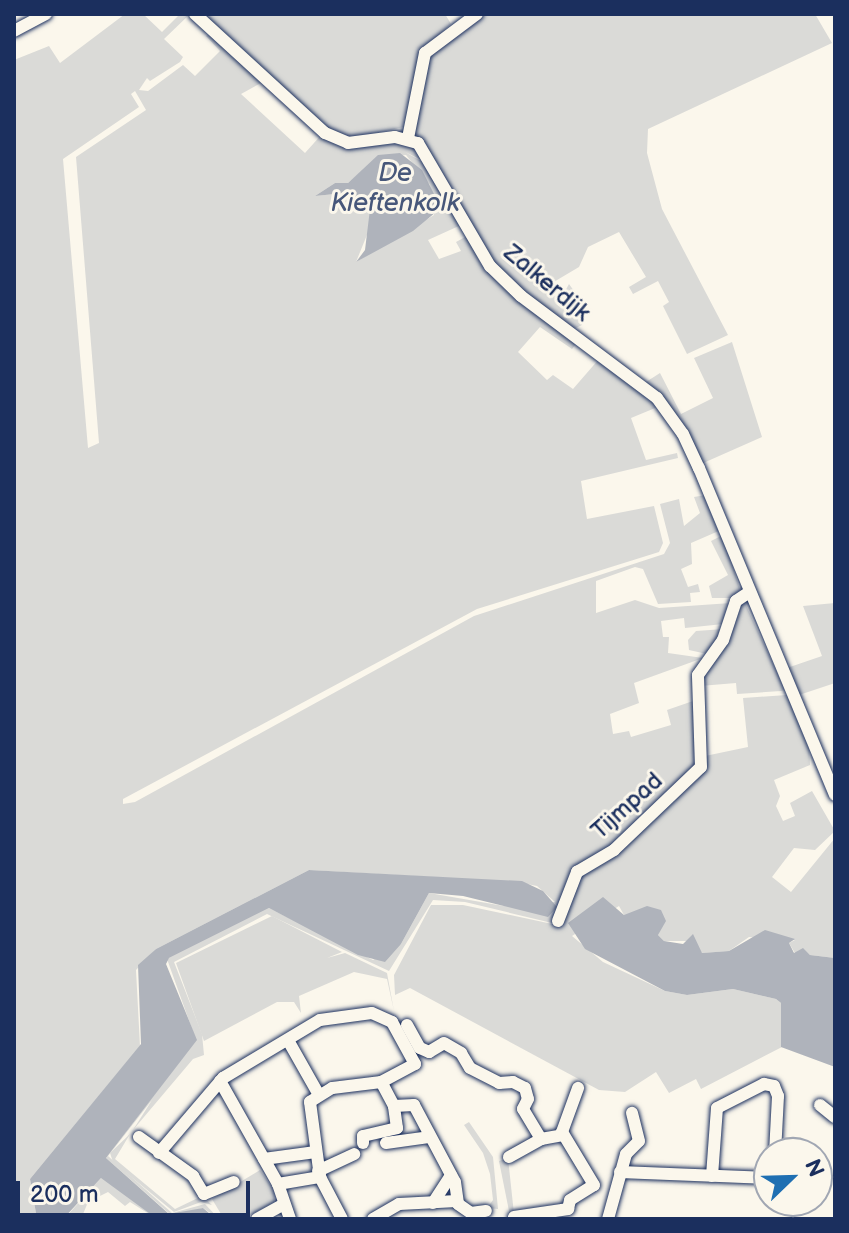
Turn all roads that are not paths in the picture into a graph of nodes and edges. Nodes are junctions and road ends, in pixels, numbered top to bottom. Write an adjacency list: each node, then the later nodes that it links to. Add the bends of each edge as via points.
1 (46, 14): 4 (street)
2 (195, 14): 5 (street, via 325,133 353,143)
3 (477, 14): 5 (street, via 425,53)
4 (14, 31)
5 (408, 138): 6 (street, Zalkerdijk, via 429,155 479,252 498,275 638,380 667,410 699,468)
6 (748, 593): 7 (street, Zalkerdijk); 8 (street, Tijmpad, via 736,601 723,640 698,675 701,761 614,850 577,872)
7 (835, 795)
8 (558, 921)
9 (407, 1025): 23 (street, via 420,1048 429,1052 444,1043 461,1053 470,1068 499,1083 525,1088 528,1099 523,1109)
10 (289, 1042): 11 (street); 12 (street, via 320,1020 372,1013 392,1022 415,1064); 14 (street)
11 (220, 1081): 27 (street); 30 (street)
12 (381, 1082): 14 (street, via 332,1088); 16 (street)
13 (578, 1088): 19 (street)
14 (319, 1095): 26 (street, via 310,1102)
15 (820, 1105): 18 (street)
16 (394, 1106): 21 (street, via 414,1105); 24 (street, via 394,1132 363,1136)
17 (632, 1113): 31 (street, via 639,1141 626,1154)
18 (835, 1117)
19 (563, 1135): 23 (street); 38 (street)
20 (139, 1137): 27 (street)
21 (429, 1137): 25 (street); 33 (street)
22 (776, 1137): 34 (street, via 774,1086 764,1084 717,1108)
23 (541, 1139): 29 (street)
24 (363, 1143)
25 (386, 1143)
26 (316, 1152): 30 (street); 32 (street)
27 (159, 1153): 36 (street, via 193,1176 209,1196)
28 (354, 1154): 32 (street)
29 (509, 1157)
30 (264, 1159): 37 (street)
31 (620, 1172): 34 (street); 39 (street)
32 (319, 1174): 37 (street); 47 (street)
33 (451, 1175): 40 (street); 41 (street)
34 (712, 1176): 35 (street)
35 (753, 1177)
36 (234, 1182)
37 (278, 1184): 42 (street)
38 (594, 1185): 39 (street); 44 (street, via 570,1200 568,1209)
39 (614, 1192): 49 (street)
40 (457, 1201): 41 (street); 43 (street, via 467,1212)
41 (433, 1203): 48 (street, via 399,1204)
42 (282, 1205): 45 (street); 46 (street)
43 (486, 1211)
44 (514, 1217)
45 (257, 1219)
46 (290, 1219)
47 (342, 1219)
48 (373, 1219)
49 (608, 1219)

